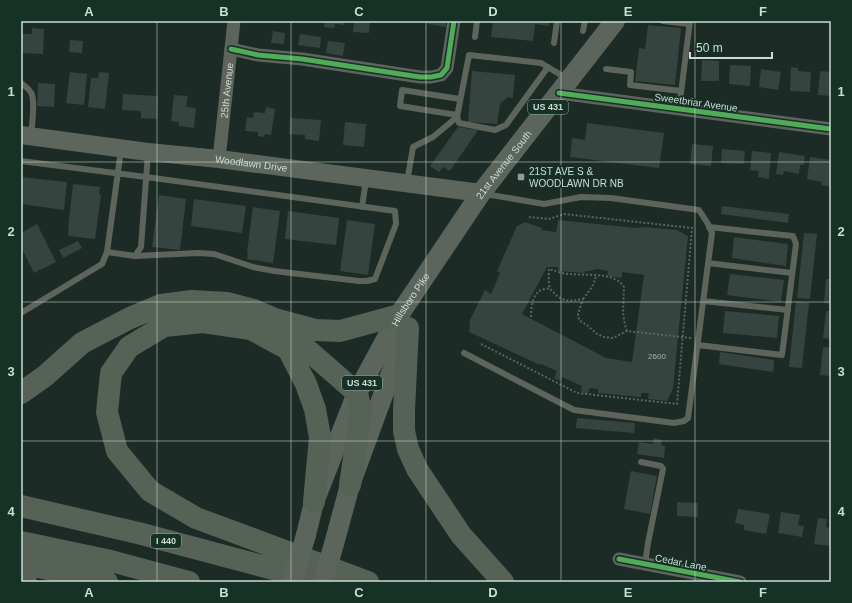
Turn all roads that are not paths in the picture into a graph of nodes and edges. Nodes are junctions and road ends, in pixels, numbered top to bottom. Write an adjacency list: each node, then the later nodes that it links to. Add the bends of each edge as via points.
1 (234, 21): 12 (street, 25th Avenue)
2 (454, 21): 12 (street, via 447,68 441,75 431,77)
3 (477, 21): 10 (lane)
4 (556, 21): 11 (lane)
5 (585, 21): 9 (lane)
6 (615, 21): 16 (main road, 21st Avenue South / US 431)
7 (663, 21): 8 (lane)
8 (690, 23): 17 (lane)
9 (583, 31)
10 (475, 37)
11 (554, 43)
12 (231, 49): 25 (street, 25th Avenue)
13 (548, 67): 16 (lane); 18 (lane, via 541,63 469,54); 20 (lane, via 506,125 495,130 459,123)
14 (606, 69): 17 (lane, via 631,72 630,85)
15 (21, 83): 22 (lane, via 32,94 33,104)
16 (564, 86): 19 (street, Sweetbriar Avenue); 31 (main road, 21st Avenue South / US 431)
17 (681, 91): 19 (lane)
18 (460, 99): 20 (lane); 20 (lane, via 402,90 400,106)
19 (680, 109): 21 (street, Sweetbriar Avenue)
20 (457, 116): 30 (lane, via 433,137 413,147)
21 (831, 129)
22 (26, 136): 23 (main road, Woodlawn Drive)
23 (122, 148): 24 (main road, Woodlawn Drive); 27 (lane)
24 (148, 152): 25 (main road, Woodlawn Drive); 28 (lane)
25 (219, 159): 29 (main road, Woodlawn Drive)
26 (21, 161): 27 (lane)
27 (119, 173): 28 (lane); 34 (lane)
28 (146, 177): 32 (lane); 35 (lane, via 141,247)
29 (367, 178): 30 (main road, Woodlawn Drive); 32 (lane)
30 (406, 184): 31 (main road, Woodlawn Drive)
31 (481, 193): 33 (lane, via 544,204 581,198 611,198 699,210); 38 (main road, 21st Avenue South / US 431)
32 (362, 207): 35 (lane, via 395,211 396,224 375,278 367,281 274,271 214,254)
33 (710, 227): 36 (lane, via 712,233); 37 (lane, via 793,236 796,244)
34 (107, 252): 35 (lane); 41 (lane, via 102,264)
35 (135, 256)
36 (708, 263): 37 (lane); 39 (lane)
37 (792, 273): 40 (lane)
38 (427, 274): 43 (main road, Hillsboro Pike / US 431)
39 (703, 301): 40 (lane); 44 (lane)
40 (788, 310): 44 (lane, via 782,355)
41 (21, 313)
42 (275, 319): 43 (highway, via 316,330 340,331); 46 (highway); 47 (highway, via 227,303 192,301 161,305 82,343 45,376)
43 (404, 321): 46 (main road, Hillsboro Pike / US 431); 49 (main road, Hillsboro Pike / US 431); 64 (highway, via 404,432 408,449 417,469 461,535)
44 (698, 342): 45 (lane, via 688,418 674,423 574,410)
45 (464, 353)
46 (356, 392): 49 (highway, via 361,411); 50 (main road, Hillsboro Pike / US 431)
47 (21, 393)
48 (641, 462): 55 (lane, via 661,466 663,469)
49 (350, 485): 62 (main road, Hillsboro Pike / US 431, bridge)
50 (314, 502): 60 (main road, Hillsboro Pike / US 431, bridge); 63 (highway, via 320,437 315,408 288,349 251,329 203,322 164,326 129,347 111,373 107,412 117,451 150,491 196,518)
51 (21, 506): 61 (highway, I 440, via 153,537 281,571)
52 (21, 542): 59 (highway, via 111,561)
53 (619, 559): 55 (street, Cedar Lane)
54 (21, 564): 58 (highway)
55 (645, 564): 65 (street, Cedar Lane)
56 (21, 581): 57 (highway)
57 (26, 582)
58 (107, 582)
59 (189, 582)
60 (292, 582)
61 (308, 582)
62 (323, 582)
63 (368, 582)
64 (503, 582)
65 (740, 582)

